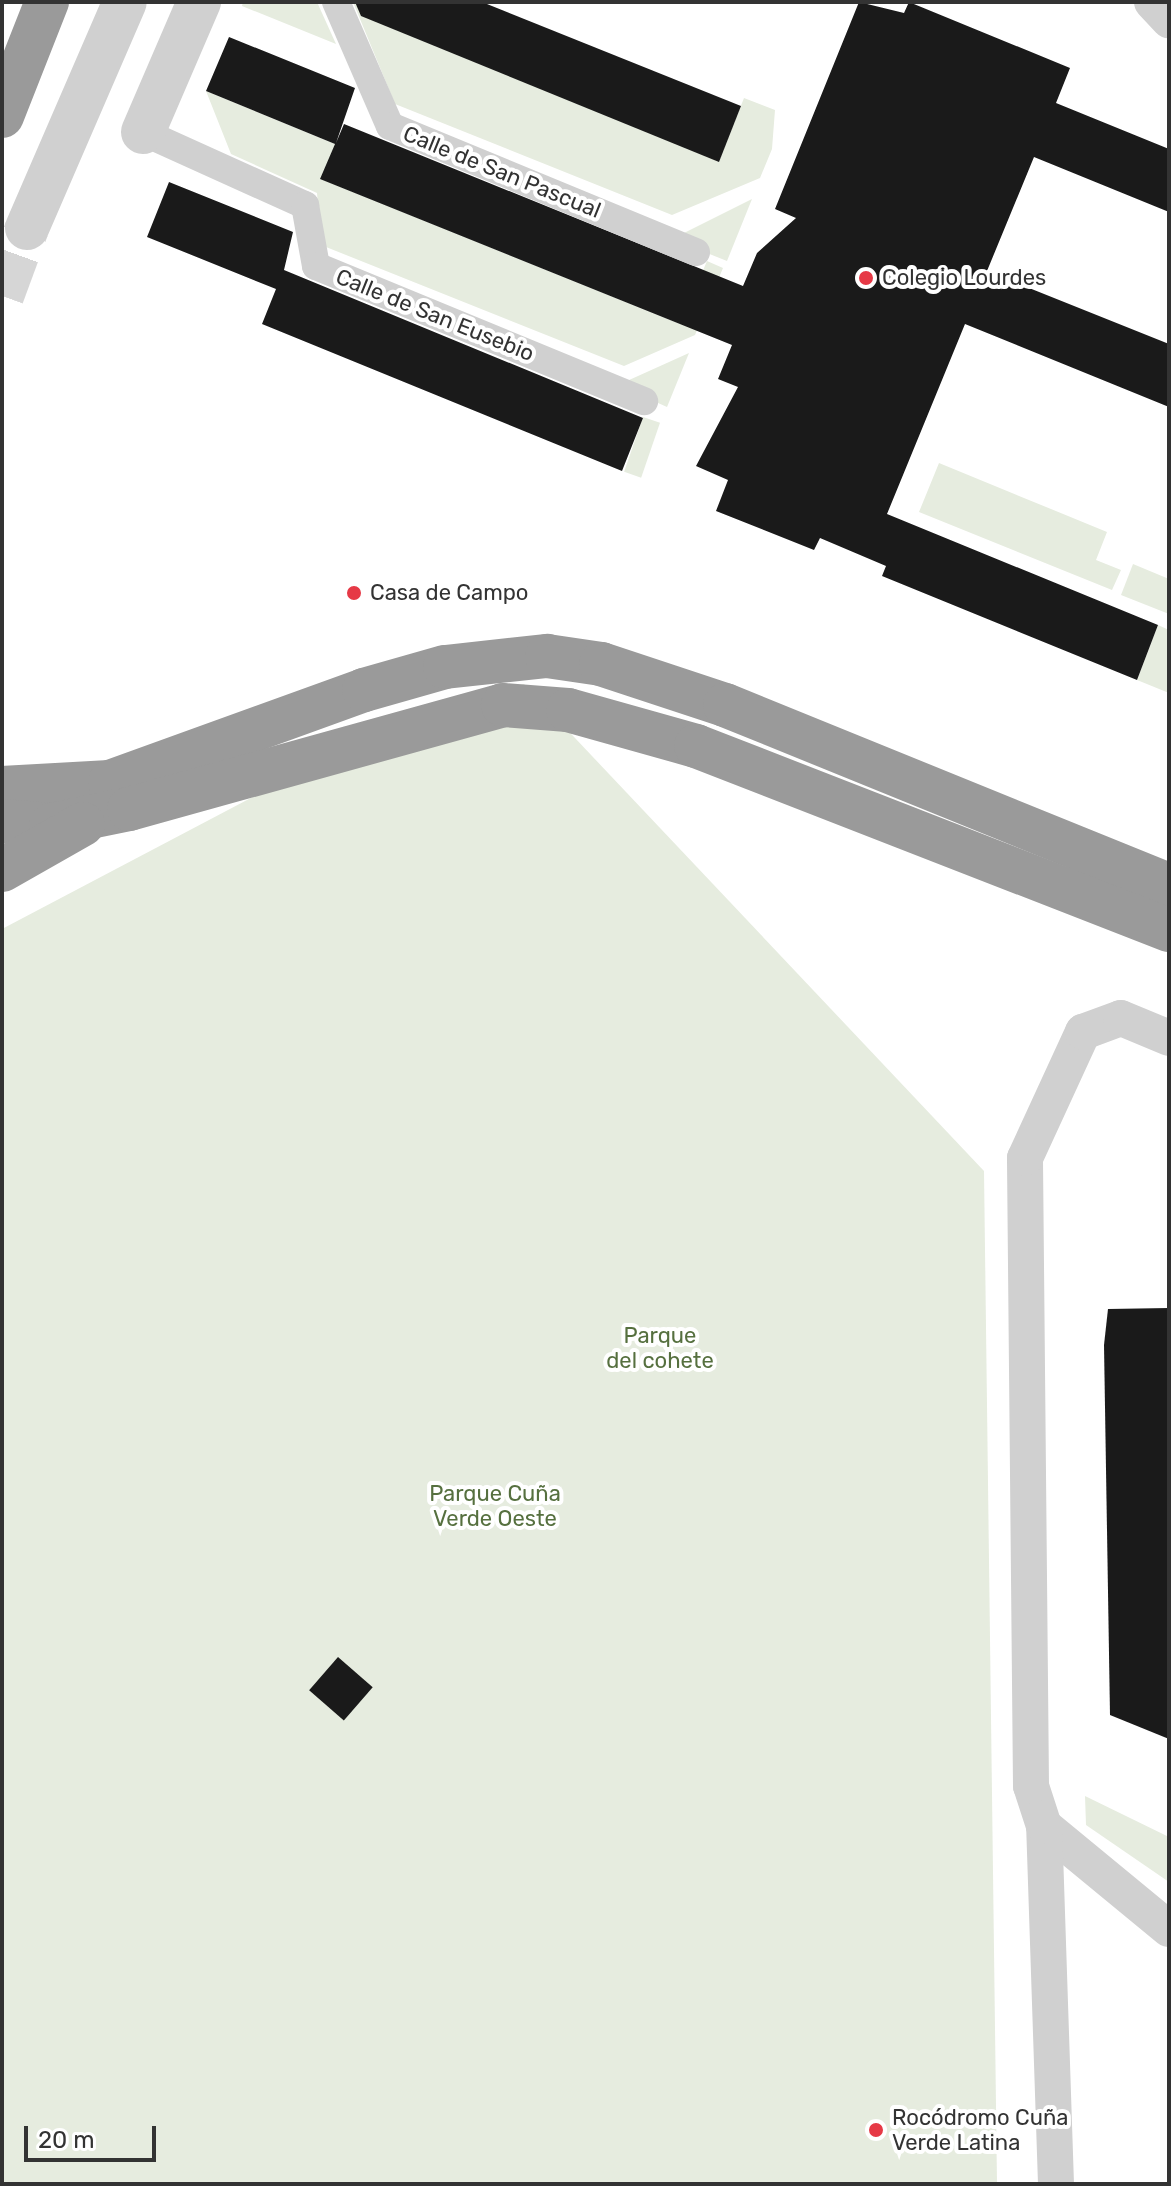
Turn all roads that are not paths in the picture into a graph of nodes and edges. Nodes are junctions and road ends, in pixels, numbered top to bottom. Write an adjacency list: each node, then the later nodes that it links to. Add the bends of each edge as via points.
1 (40, 2): 9 (highway)
2 (47, 2): 10 (highway)
3 (95, 2): 12 (street)
4 (125, 2): 12 (street)
5 (199, 2): 11 (street)
6 (336, 2): 13 (street, Calle de San Pascual, via 390,126)
7 (1152, 2): 8 (street)
8 (1169, 20)
9 (2, 95)
10 (2, 116)
11 (143, 132): 14 (street, Calle de San Eusebio, via 305,205 316,266)
12 (15, 224)
13 (696, 252)
14 (644, 401)
15 (2, 788): 19 (highway, via 110,782 391,682 445,667 547,656 601,664 725,705)
16 (96, 816): 17 (highway, via 51,825); 18 (highway); 20 (highway, via 447,717 503,705 568,710 696,746)
17 (2, 821)
18 (2, 870)
19 (1169, 885)
20 (1169, 930)
21 (1169, 1038): 22 (street, via 1121,1018 1083,1032 1025,1158 1031,1786)
22 (1044, 1826): 23 (street); 24 (street)
23 (1169, 1929)
24 (1056, 2184)

